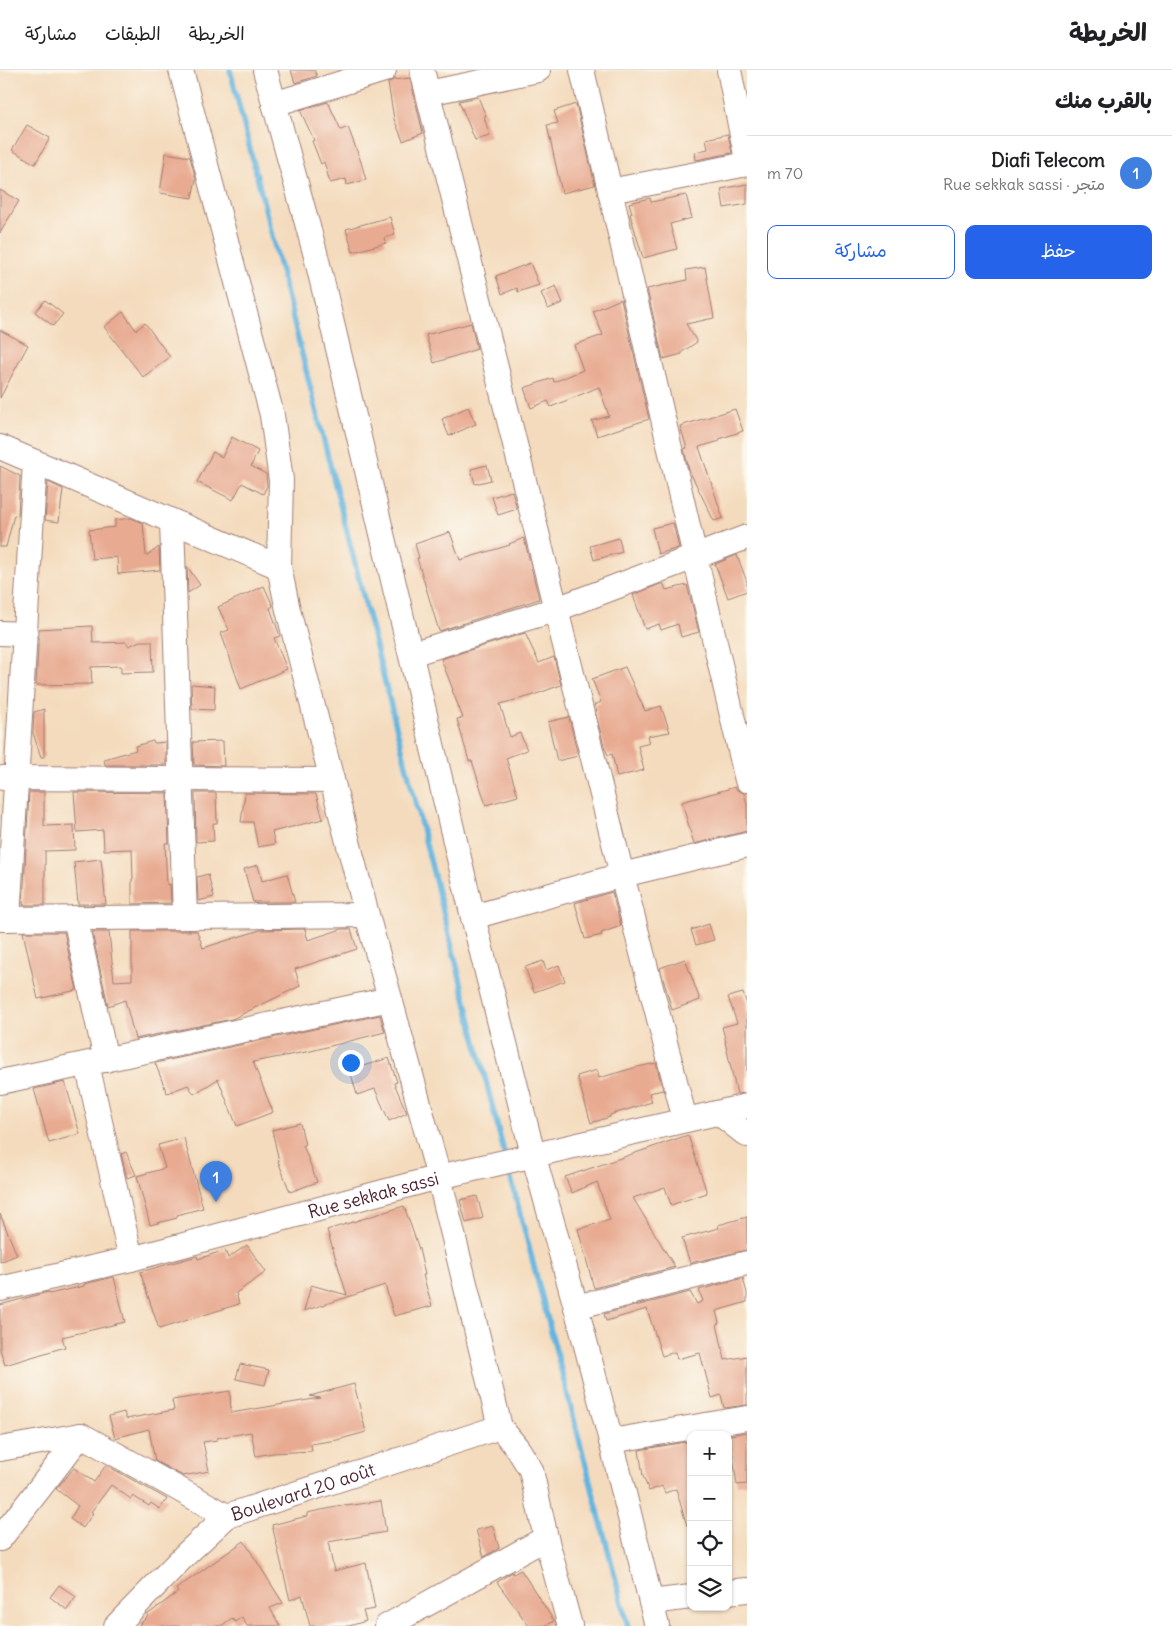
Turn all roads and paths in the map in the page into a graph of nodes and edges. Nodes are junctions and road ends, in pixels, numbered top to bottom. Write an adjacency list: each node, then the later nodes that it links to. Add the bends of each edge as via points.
1 (180, 70): 18 (street, via 272,415 282,480)
2 (265, 70): 9 (street)
3 (384, 70): 9 (street)
4 (422, 70): 8 (street)
5 (538, 70): 8 (street)
6 (582, 70): 12 (street)
7 (729, 70): 10 (street)
8 (428, 93): 19 (street)
9 (274, 104): 22 (street, via 316,256)
10 (747, 160)
11 (747, 164): 12 (street)
12 (610, 191): 17 (street)
13 (0, 447): 14 (street)
14 (34, 462): 15 (street); 21 (street)
15 (172, 522): 18 (street); 24 (street)
16 (747, 538): 17 (street)
17 (695, 556): 19 (street); 26 (street)
18 (279, 567): 25 (street)
19 (557, 609): 22 (street); 28 (street)
20 (0, 633): 21 (street)
21 (25, 634): 23 (street)
22 (411, 654): 31 (street)
23 (8, 778): 24 (street); 33 (street)
24 (181, 779): 25 (street); 30 (street)
25 (332, 780): 29 (street)
26 (747, 780)
27 (747, 845): 28 (street)
28 (622, 875): 31 (street); 39 (street)
29 (367, 915): 30 (street); 34 (street)
30 (185, 917): 32 (street)
31 (473, 917): 41 (street)
32 (75, 918): 33 (street); 35 (street)
33 (4, 919)
34 (390, 999): 35 (street); 42 (street)
35 (96, 1062): 36 (street); 43 (street)
36 (0, 1082)
37 (747, 1106): 38 (street, Rue sekkak sassi)
38 (719, 1113): 39 (street, Rue sekkak sassi); 40 (street)
39 (685, 1120): 41 (street, Rue sekkak sassi)
40 (747, 1135)
41 (533, 1154): 42 (street, Rue sekkak sassi); 46 (street)
42 (439, 1177): 43 (street, Rue sekkak sassi); 48 (street)
43 (131, 1259): 45 (street, Rue sekkak sassi)
44 (747, 1263): 46 (street)
45 (0, 1289)
46 (576, 1307): 50 (street)
47 (747, 1418): 50 (street)
48 (500, 1427): 52 (street, Boulevard 20 août); 53 (street, via 531,1470)
49 (81, 1434): 51 (street); 52 (street); 54 (street)
50 (611, 1442): 58 (street)
51 (0, 1449)
52 (227, 1516): 59 (street, Boulevard 20 août)
53 (546, 1538): 60 (street); 61 (street)
54 (0, 1539)
55 (747, 1590): 56 (street)
56 (732, 1592)
57 (687, 1597): 58 (street)
58 (650, 1602): 62 (street)
59 (116, 1626)
60 (388, 1626)
61 (570, 1626)
62 (657, 1626)

